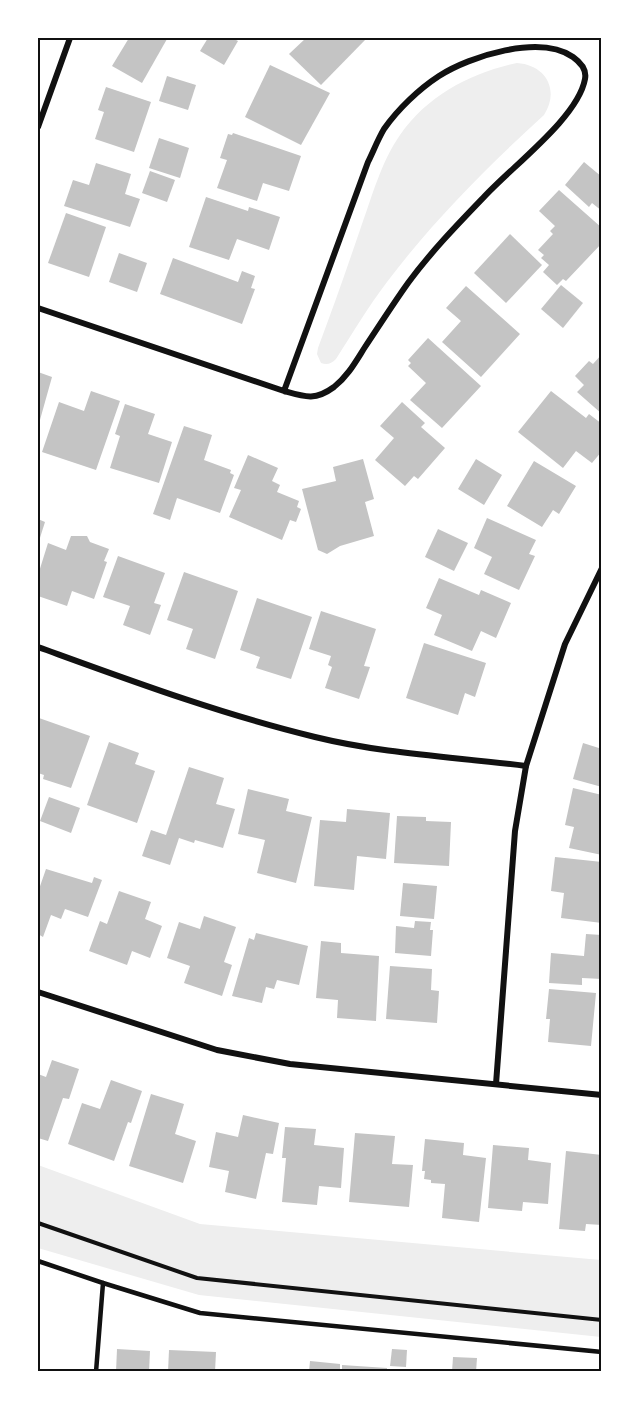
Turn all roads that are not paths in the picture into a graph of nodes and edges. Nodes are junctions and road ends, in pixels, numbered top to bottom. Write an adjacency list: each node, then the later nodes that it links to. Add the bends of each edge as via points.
1 (70, 38): 2 (street)
2 (38, 127)
3 (38, 308): 4 (street)
4 (284, 391): 4 (street, via 309,398 337,385 409,282 445,239 578,100 586,77 581,62 566,52 537,46 503,51 439,76 410,99 384,130 368,162)
5 (602, 568): 7 (street, via 565,644)
6 (38, 647): 7 (street, via 209,709 316,738)
7 (526, 766): 9 (street, via 515,831)
8 (38, 992): 9 (street, via 217,1050 290,1064)
9 (496, 1084): 10 (street)
10 (602, 1095)
11 (38, 1261): 12 (lane)
12 (103, 1283): 13 (lane, via 200,1313); 14 (lane)
13 (602, 1352)
14 (96, 1371)

